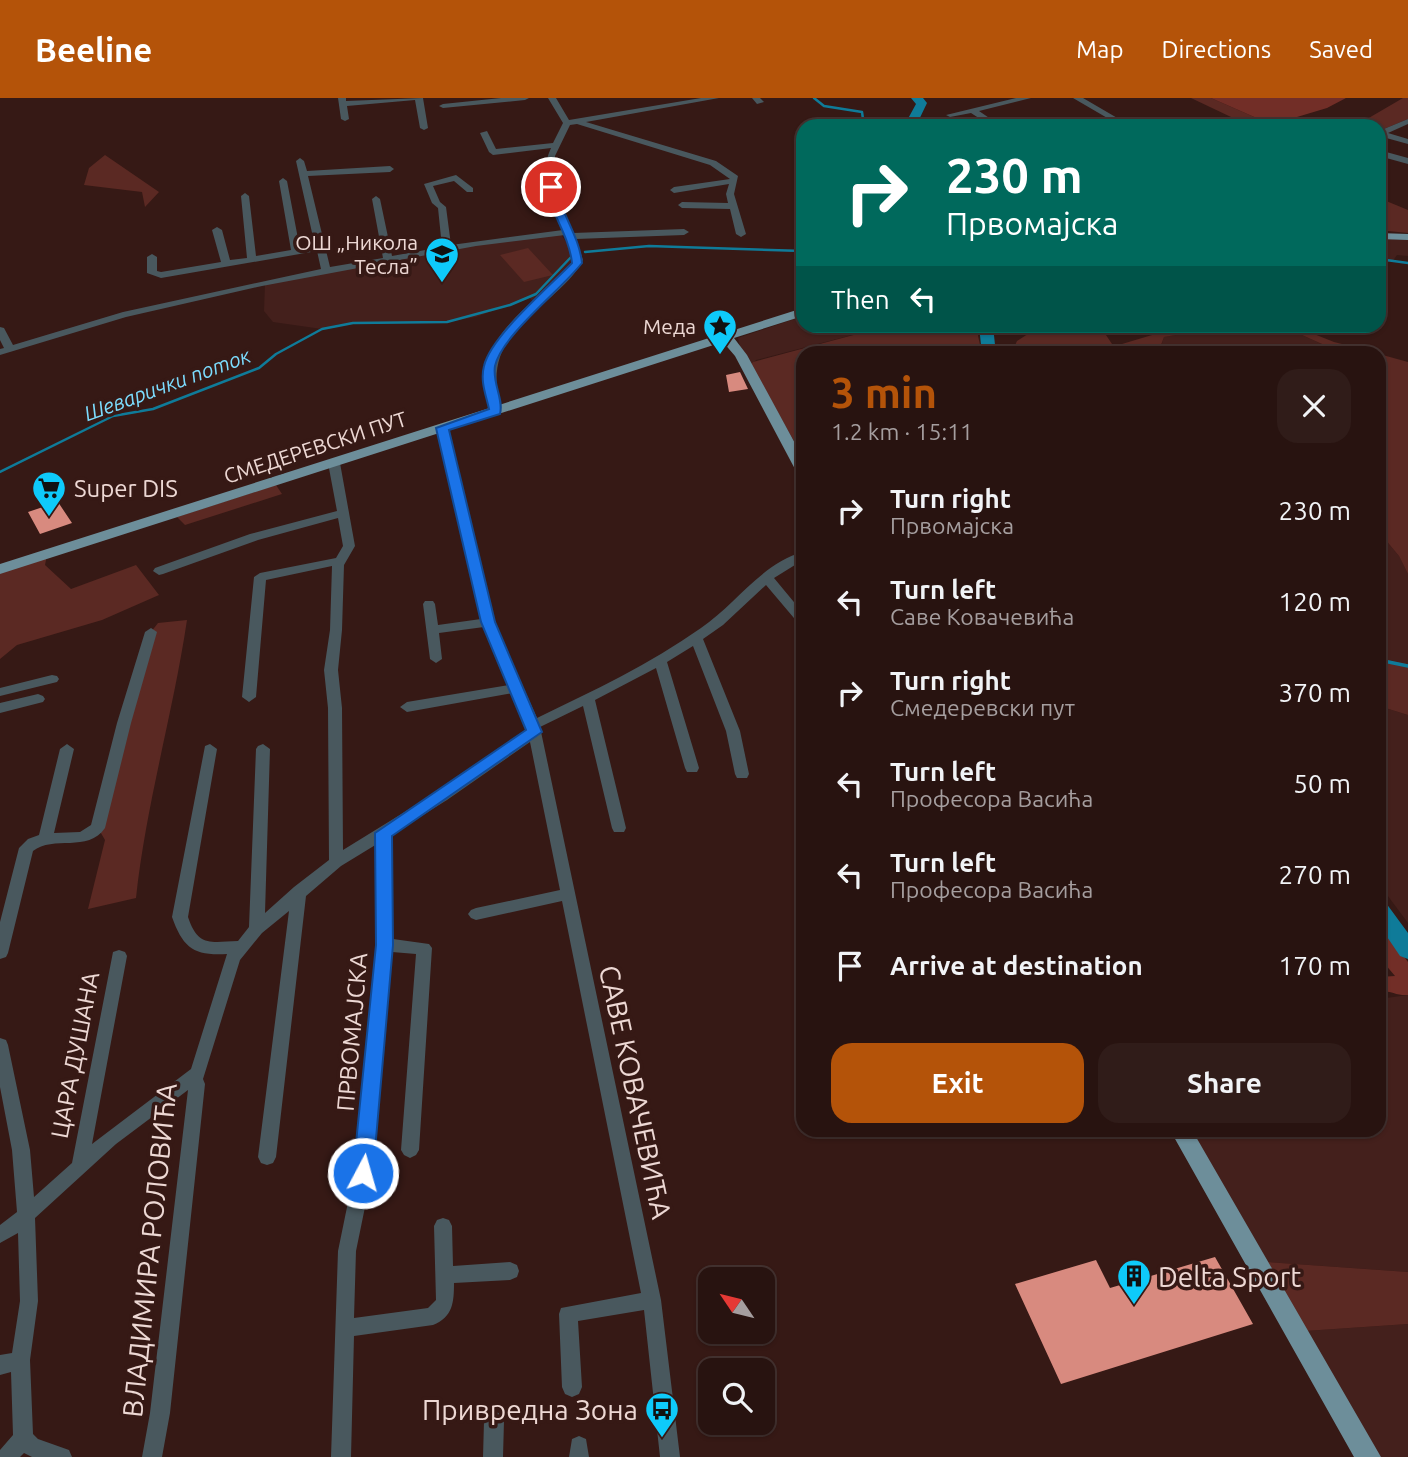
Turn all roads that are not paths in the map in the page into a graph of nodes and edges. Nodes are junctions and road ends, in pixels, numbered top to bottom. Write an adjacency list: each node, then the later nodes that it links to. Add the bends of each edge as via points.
1 (418, 98): 7 (street); 16 (street)
2 (525, 98): 8 (street)
3 (552, 98): 14 (street)
4 (715, 98): 14 (street)
5 (1027, 98): 9 (street)
6 (1077, 98): 13 (street)
7 (342, 101): 11 (street)
8 (443, 106)
9 (972, 110): 10 (street); 12 (street)
10 (950, 115)
11 (345, 119)
12 (987, 119)
13 (1114, 119)
14 (572, 122): 21 (street); 28 (street, via 713,163 734,174)
15 (1406, 123): 17 (street)
16 (424, 128)
17 (1386, 131)
18 (484, 132): 21 (street, via 493,152)
19 (1386, 136): 20 (street)
20 (1408, 142)
21 (557, 145): 37 (street, via 551,156 551,192)
22 (1386, 155): 24 (street)
23 (300, 161): 26 (street)
24 (1408, 161)
25 (390, 169): 26 (street)
26 (304, 174): 41 (street)
27 (283, 181): 43 (street)
28 (734, 181): 30 (street); 34 (street, via 729,191)
29 (470, 190): 42 (street, via 456,178 428,184 436,204 442,207)
30 (674, 190)
31 (246, 196): 45 (street)
32 (376, 199): 46 (street)
33 (682, 205): 34 (street)
34 (732, 206): 38 (street)
35 (217, 230): 47 (street)
36 (684, 232): 37 (street)
37 (570, 234): 42 (street); 53 (street, via 578,257 575,268 505,336 492,356 488,382)
38 (741, 234)
39 (1386, 236): 40 (main road)
40 (1408, 237)
41 (320, 248): 43 (street); 48 (street)
42 (447, 249): 46 (street)
43 (296, 251): 45 (street)
44 (152, 257): 47 (street, via 156,275)
45 (252, 258): 47 (street)
46 (389, 262): 48 (street)
47 (226, 263)
48 (326, 271): 52 (street, via 134,312)
49 (796, 314): 51 (main road, via 742,330)
50 (0, 330): 52 (street)
51 (728, 342): 53 (main road, СМЕДЕРЕВСКИ ПУТ, via 693,346); 55 (main road)
52 (5, 350)
53 (496, 411): 54 (main road, СМЕДЕРЕВСКИ ПУТ)
54 (442, 428): 56 (main road, СМЕДЕРЕВСКИ ПУТ); 65 (street, САВЕ КОВАЧЕВИЋА)
55 (796, 458)
56 (334, 463): 57 (street); 60 (main road, СМЕДЕРЕВСКИ ПУТ)
57 (344, 513): 59 (street, via 349,546); 61 (street)
58 (796, 560): 62 (street)
59 (339, 561): 74 (street, via 260,577); 88 (street, via 331,679)
60 (0, 569)
61 (159, 570)
62 (768, 579): 64 (street); 68 (street)
63 (429, 604): 66 (street)
64 (796, 613)
65 (488, 622): 66 (street); 72 (street, САВЕ КОВАЧЕВИЋА)
66 (433, 630): 69 (street)
67 (151, 632): 87 (street, via 97,828 86,836)
68 (696, 638): 70 (street); 84 (street, via 733,731)
69 (436, 659)
70 (660, 661): 75 (street); 83 (street)
71 (52, 679): 73 (street)
72 (518, 688): 77 (street); 79 (street, САВЕ КОВАЧЕВИЋА)
73 (0, 692)
74 (249, 697)
75 (588, 698): 79 (street); 85 (street)
76 (38, 699): 78 (street)
77 (407, 707)
78 (0, 708)
79 (533, 728): 86 (street); 90 (street, САВЕ КОВАЧЕВИЋА)
80 (67, 749): 87 (street)
81 (210, 749): 94 (street, via 180,917 187,938 202,948)
82 (262, 749): 92 (street)
83 (692, 768)
84 (742, 774)
85 (619, 828)
86 (384, 833): 88 (street, ВЛАДИМИРА РОЛОВИЋА); 93 (street, ПРВОМАЈСКА)
87 (45, 840): 95 (street, via 26,848)
88 (336, 863): 89 (street, ВЛАДИМИРА РОЛОВИЋА)
89 (299, 891): 92 (street, ВЛАДИМИРА РОЛОВИЋА); 101 (street)
90 (566, 894): 91 (street); 108 (street, САВЕ КОВАЧЕВИЋА)
91 (476, 914)
92 (257, 929): 94 (street, ВЛАДИМИРА РОЛОВИЋА)
93 (385, 945): 100 (street, via 424,948); 109 (street, ПРВОМАЈСКА, via 363,1173 347,1251)
94 (239, 947): 98 (street, ВЛАДИМИРА РОЛОВИЋА)
95 (0, 953)
96 (119, 956): 102 (street, ЦАРА ДУШАНА)
97 (0, 1045): 103 (street, via 20,1150)
98 (194, 1077): 102 (street); 117 (street, ВЛАДИМИРА РОЛОВИЋА, via 197,1084)
99 (1184, 1137): 121 (main road)
100 (410, 1150)
101 (267, 1157)
102 (80, 1164): 103 (street)
103 (26, 1215): 105 (street); 110 (street, via 29,1301)
104 (443, 1226): 107 (street)
105 (0, 1235)
106 (510, 1271): 107 (street)
107 (445, 1275): 109 (street, via 445,1304 433,1316)
108 (652, 1300): 112 (street, via 568,1314); 120 (street, САВЕ КОВАЧЕВИЋА)
109 (346, 1328): 118 (street, ПРВОМАЈСКА)
110 (20, 1360): 111 (street); 114 (street)
111 (0, 1365)
112 (572, 1387)
113 (494, 1421): 119 (street)
114 (23, 1438): 115 (street); 116 (street, via 32,1447)
115 (7, 1457)
116 (62, 1457)
117 (152, 1457)
118 (341, 1457)
119 (493, 1457)
120 (670, 1457)
121 (1368, 1457)

